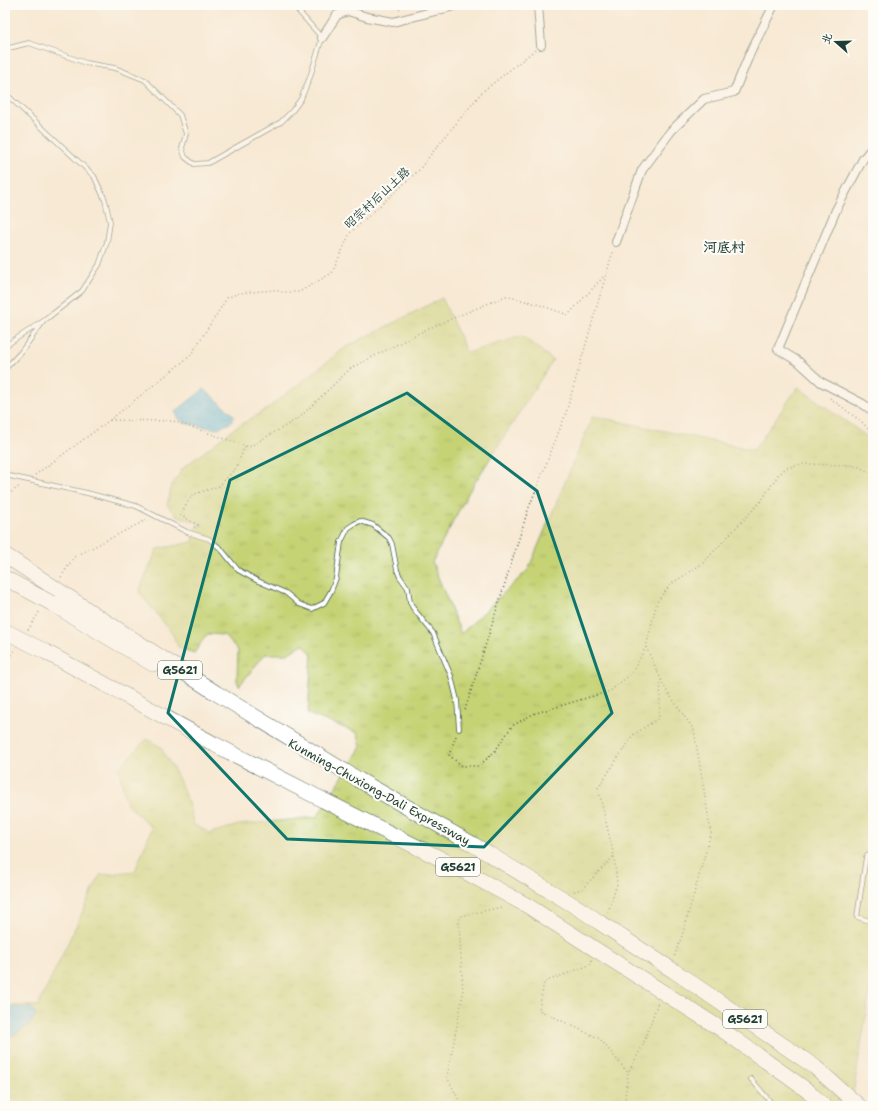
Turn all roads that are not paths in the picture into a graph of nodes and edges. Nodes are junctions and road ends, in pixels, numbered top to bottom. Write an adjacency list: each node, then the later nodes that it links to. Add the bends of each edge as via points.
1 (293, 5): 5 (lane)
2 (458, 5): 5 (street, via 393,22 348,11 337,15)
3 (538, 5): 6 (street)
4 (774, 5): 10 (street, via 734,92 704,99 671,131 642,170)
5 (322, 38): 7 (lane, via 301,99 281,122 208,163 194,164 185,157 182,148 186,134 180,115 145,80 115,68 86,63 30,43)
6 (541, 45)
7 (5, 49)
8 (5, 93): 11 (lane, via 94,176 105,200 110,222 99,266 82,291)
9 (873, 147): 14 (street, via 863,159 836,210 778,349 799,362 821,382)
10 (616, 242)
11 (45, 320): 12 (lane); 13 (lane)
12 (5, 346)
13 (5, 369)
14 (873, 411)
15 (5, 475): 19 (lane, via 136,506 187,532 209,539 238,570 286,593 299,604 312,609 324,603 332,591 341,542 348,528 360,521 373,524 389,538 397,570 408,588 410,602 433,633 458,700)
16 (5, 555): 20 (highway, G5621, via 216,693)
17 (5, 578): 20 (highway, Kunming-Chuxiong-Dali Expressway / G5621, via 44,604 272,734)
18 (5, 631): 25 (highway, G5621, bridge, via 214,744 451,864 528,906 590,949 720,1029 808,1091)
19 (459, 729)
20 (359, 780): 26 (highway, Kunming-Chuxiong-Dali Expressway / G5621, bridge, via 583,911 605,921 672,965 815,1067)
21 (873, 852): 22 (lane, via 866,857 857,917)
22 (873, 922)
23 (751, 1079): 24 (lane)
24 (774, 1106)
25 (824, 1106)
26 (860, 1106)

